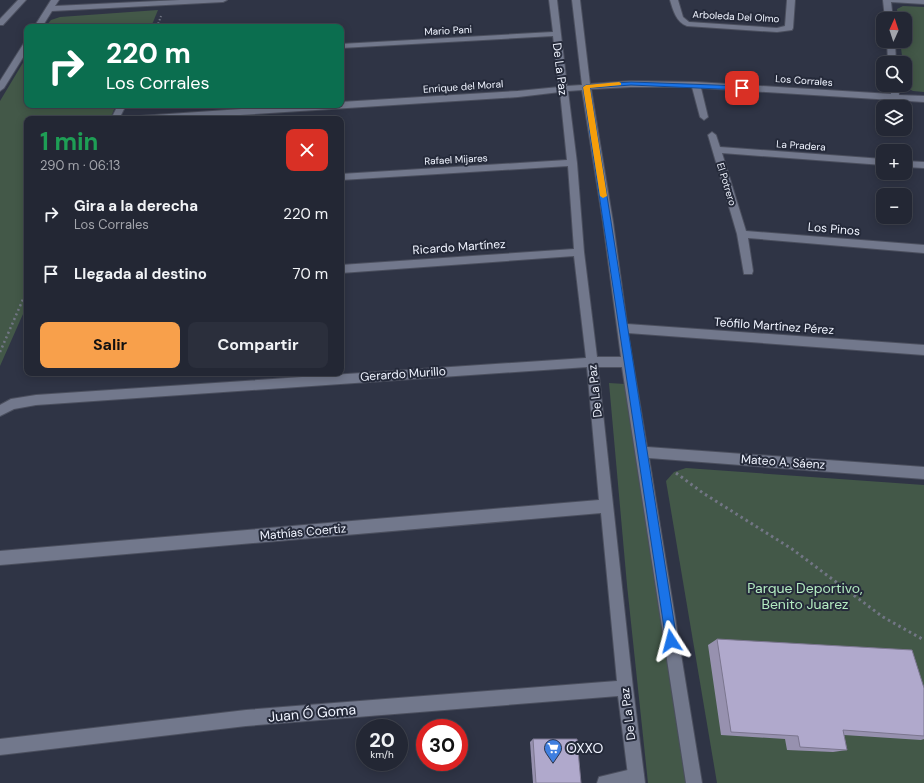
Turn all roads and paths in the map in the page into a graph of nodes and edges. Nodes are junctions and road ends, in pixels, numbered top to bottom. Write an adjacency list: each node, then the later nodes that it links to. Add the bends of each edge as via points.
1 (22, 0): 12 (street)
2 (55, 0): 10 (street)
3 (223, 0): 10 (street)
4 (553, 0): 14 (street, De La Paz)
5 (576, 0): 18 (street)
6 (674, 0): 7 (street, Arboleda Del Olmo, via 682,21 687,24 777,30 789,28)
7 (792, 0)
8 (888, 0): 9 (street); 11 (street)
9 (924, 2)
10 (49, 9): 13 (street)
11 (889, 12)
12 (0, 23)
13 (40, 24)
14 (556, 34): 15 (street, Mario Pani); 20 (street, De La Paz)
15 (344, 46)
16 (24, 50): 19 (street)
17 (696, 85): 18 (street, Los Corrales, via 631,84); 22 (street, Los Corrales); 27 (street)
18 (586, 87): 20 (street, Enrique del Moral); 41 (street)
19 (0, 88)
20 (563, 90): 24 (street, Enrique del Moral); 31 (street, De La Paz)
21 (895, 92): 22 (street)
22 (895, 97): 23 (street, Los Corrales)
23 (924, 99)
24 (344, 105)
25 (296, 108): 26 (street)
26 (182, 116)
27 (704, 117)
28 (712, 135): 29 (street, El Potrero)
29 (717, 150): 30 (street, La Pradera); 35 (street, El Potrero)
30 (876, 161)
31 (572, 163): 34 (street, Rafael Mijares); 37 (street, De La Paz)
32 (912, 164): 33 (street)
33 (924, 165)
34 (344, 177)
35 (742, 234): 36 (street, Los Pinos); 39 (street, El Potrero)
36 (924, 249)
37 (579, 252): 38 (street, Ricardo Martínez); 44 (street, De La Paz)
38 (344, 269)
39 (748, 271)
40 (24, 297): 43 (path)
41 (622, 328): 42 (street, Teófilo Martínez Pérez); 45 (street)
42 (924, 350)
43 (0, 352)
44 (592, 362): 45 (street, Gerardo Murillo); 46 (street, Gerardo Murillo, via 36,400 11,404); 50 (street, De La Paz)
45 (627, 362): 47 (street)
46 (0, 411)
47 (641, 452): 49 (street, Mateo A. Sáenz); 57 (street)
48 (674, 472): 52 (path, via 792,549 883,617)
49 (924, 472)
50 (607, 506): 51 (street, Mathías Coertiz); 53 (street, De La Paz)
51 (0, 558)
52 (924, 640)
53 (625, 688): 54 (street, Juan Ó Goma, via 246,718); 55 (street, De La Paz)
54 (0, 747)
55 (636, 780): 56 (street)
56 (605, 783)
57 (694, 783)

